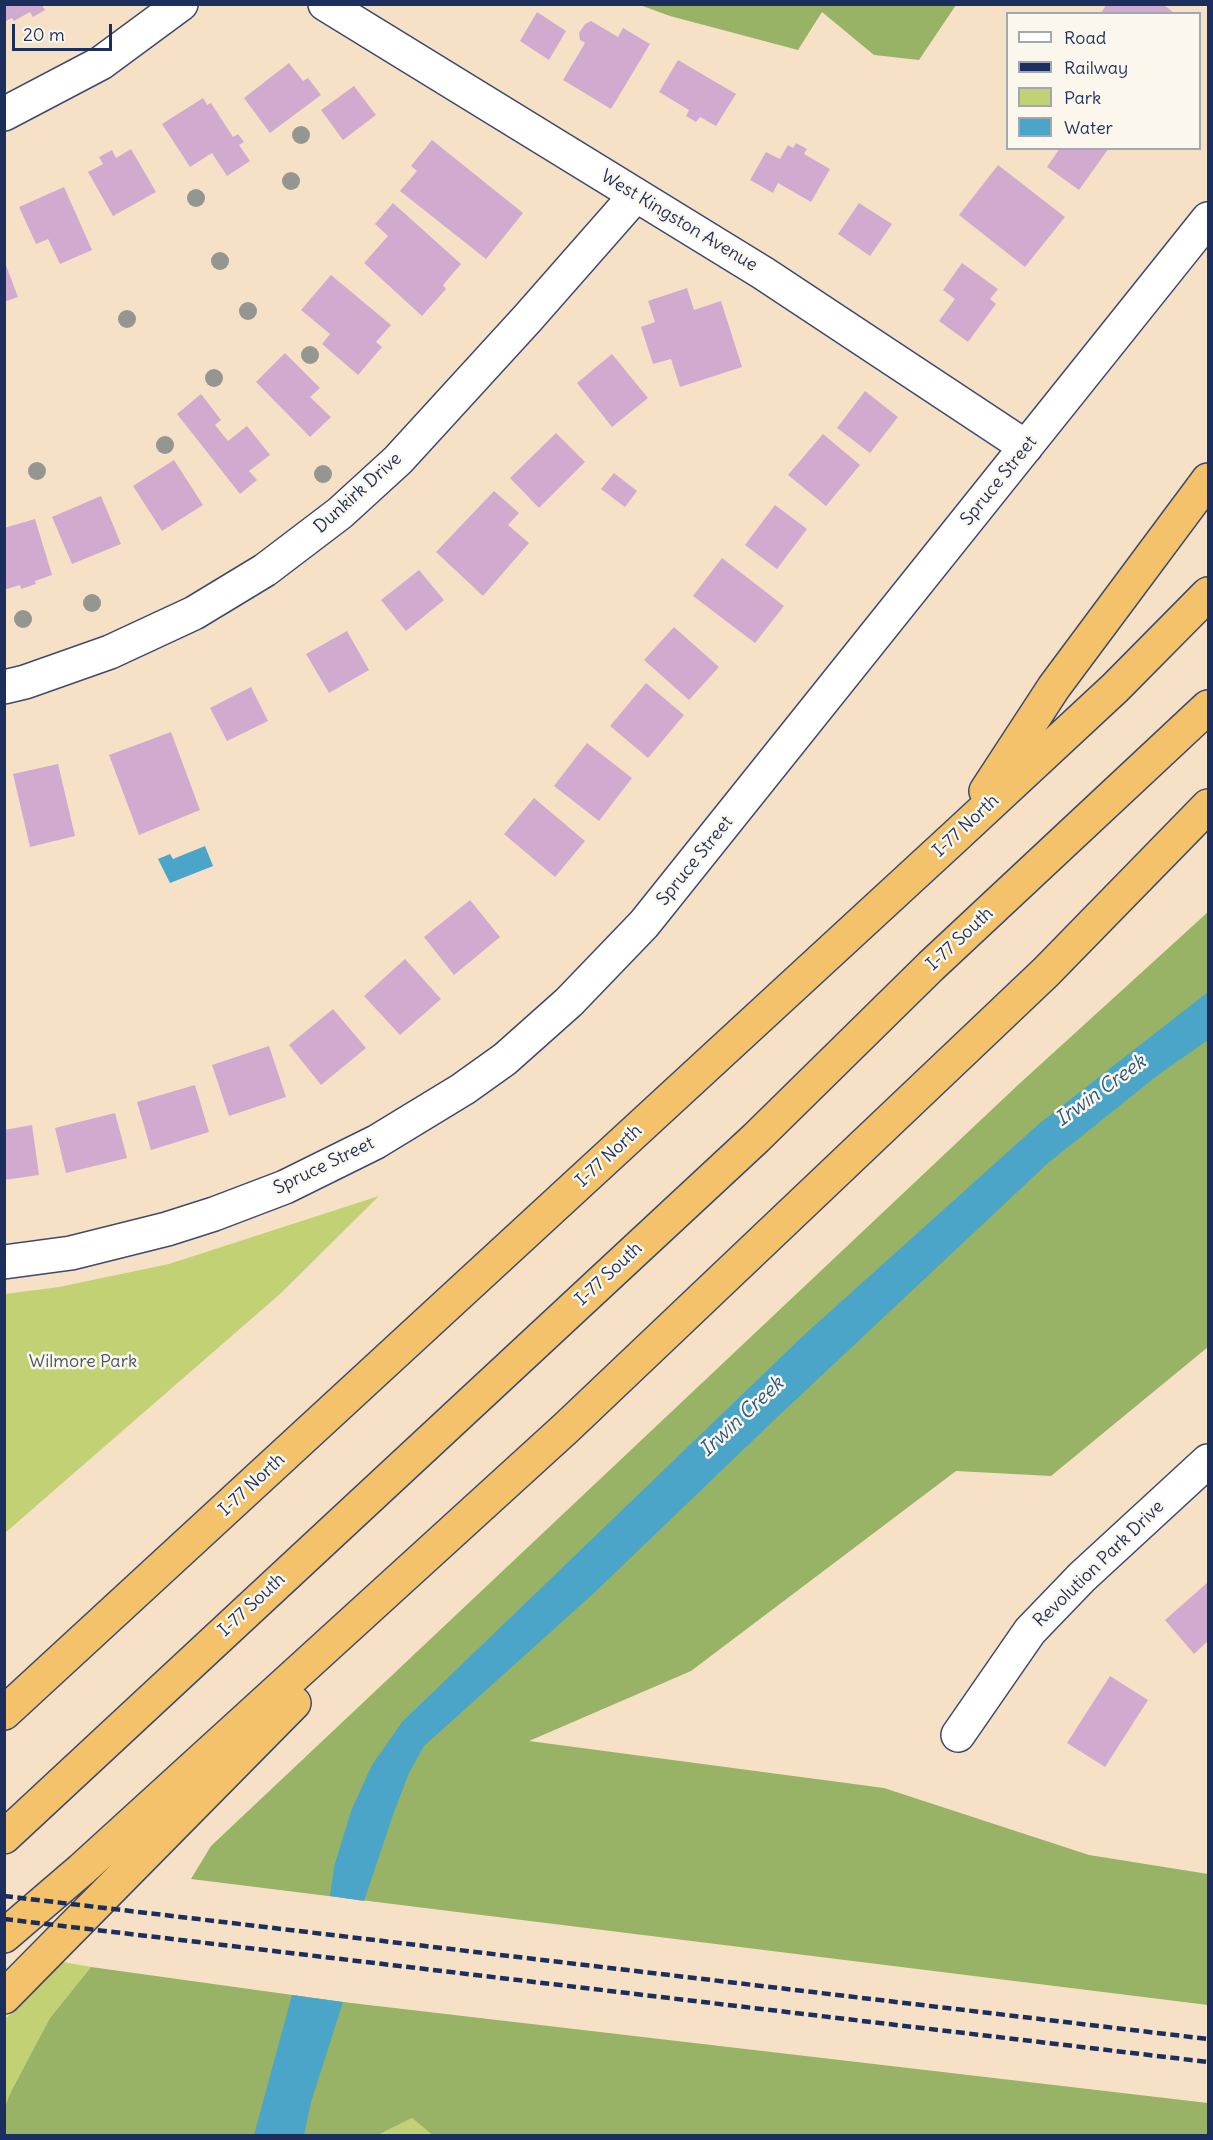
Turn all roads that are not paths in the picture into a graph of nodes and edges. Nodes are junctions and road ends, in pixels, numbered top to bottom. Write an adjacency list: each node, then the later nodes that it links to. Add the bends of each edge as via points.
1 (181, 4): 3 (street, via 101,63)
2 (325, 4): 4 (street, West Kingston Avenue)
3 (4, 114)
4 (636, 195): 6 (street, West Kingston Avenue, via 763,273); 9 (street, Dunkirk Drive, via 398,460 340,513 265,570 194,613 110,652)
5 (1209, 219): 6 (street, Spruce Street)
6 (1026, 447): 15 (street, Spruce Street, via 644,924 570,1002 505,1059 376,1142 285,1187 167,1229 71,1253)
7 (1209, 480): 12 (highway, via 1054,687)
8 (1209, 594): 12 (highway, I-77 North)
9 (4, 687)
10 (1209, 707): 20 (highway, I-77 South, via 931,966 747,1146)
11 (1209, 806): 14 (highway)
12 (958, 834): 18 (highway, I-77 North)
13 (1209, 835): 14 (highway)
14 (1082, 935): 16 (highway)
15 (4, 1262)
16 (566, 1428): 21 (highway); 24 (highway)
17 (1209, 1461): 19 (street, Revolution Park Drive, via 1082,1577 1030,1631)
18 (4, 1713)
19 (958, 1735)
20 (4, 1837)
21 (81, 1870): 22 (highway); 23 (highway)
22 (4, 1936)
23 (4, 1953)
24 (4, 1997)

